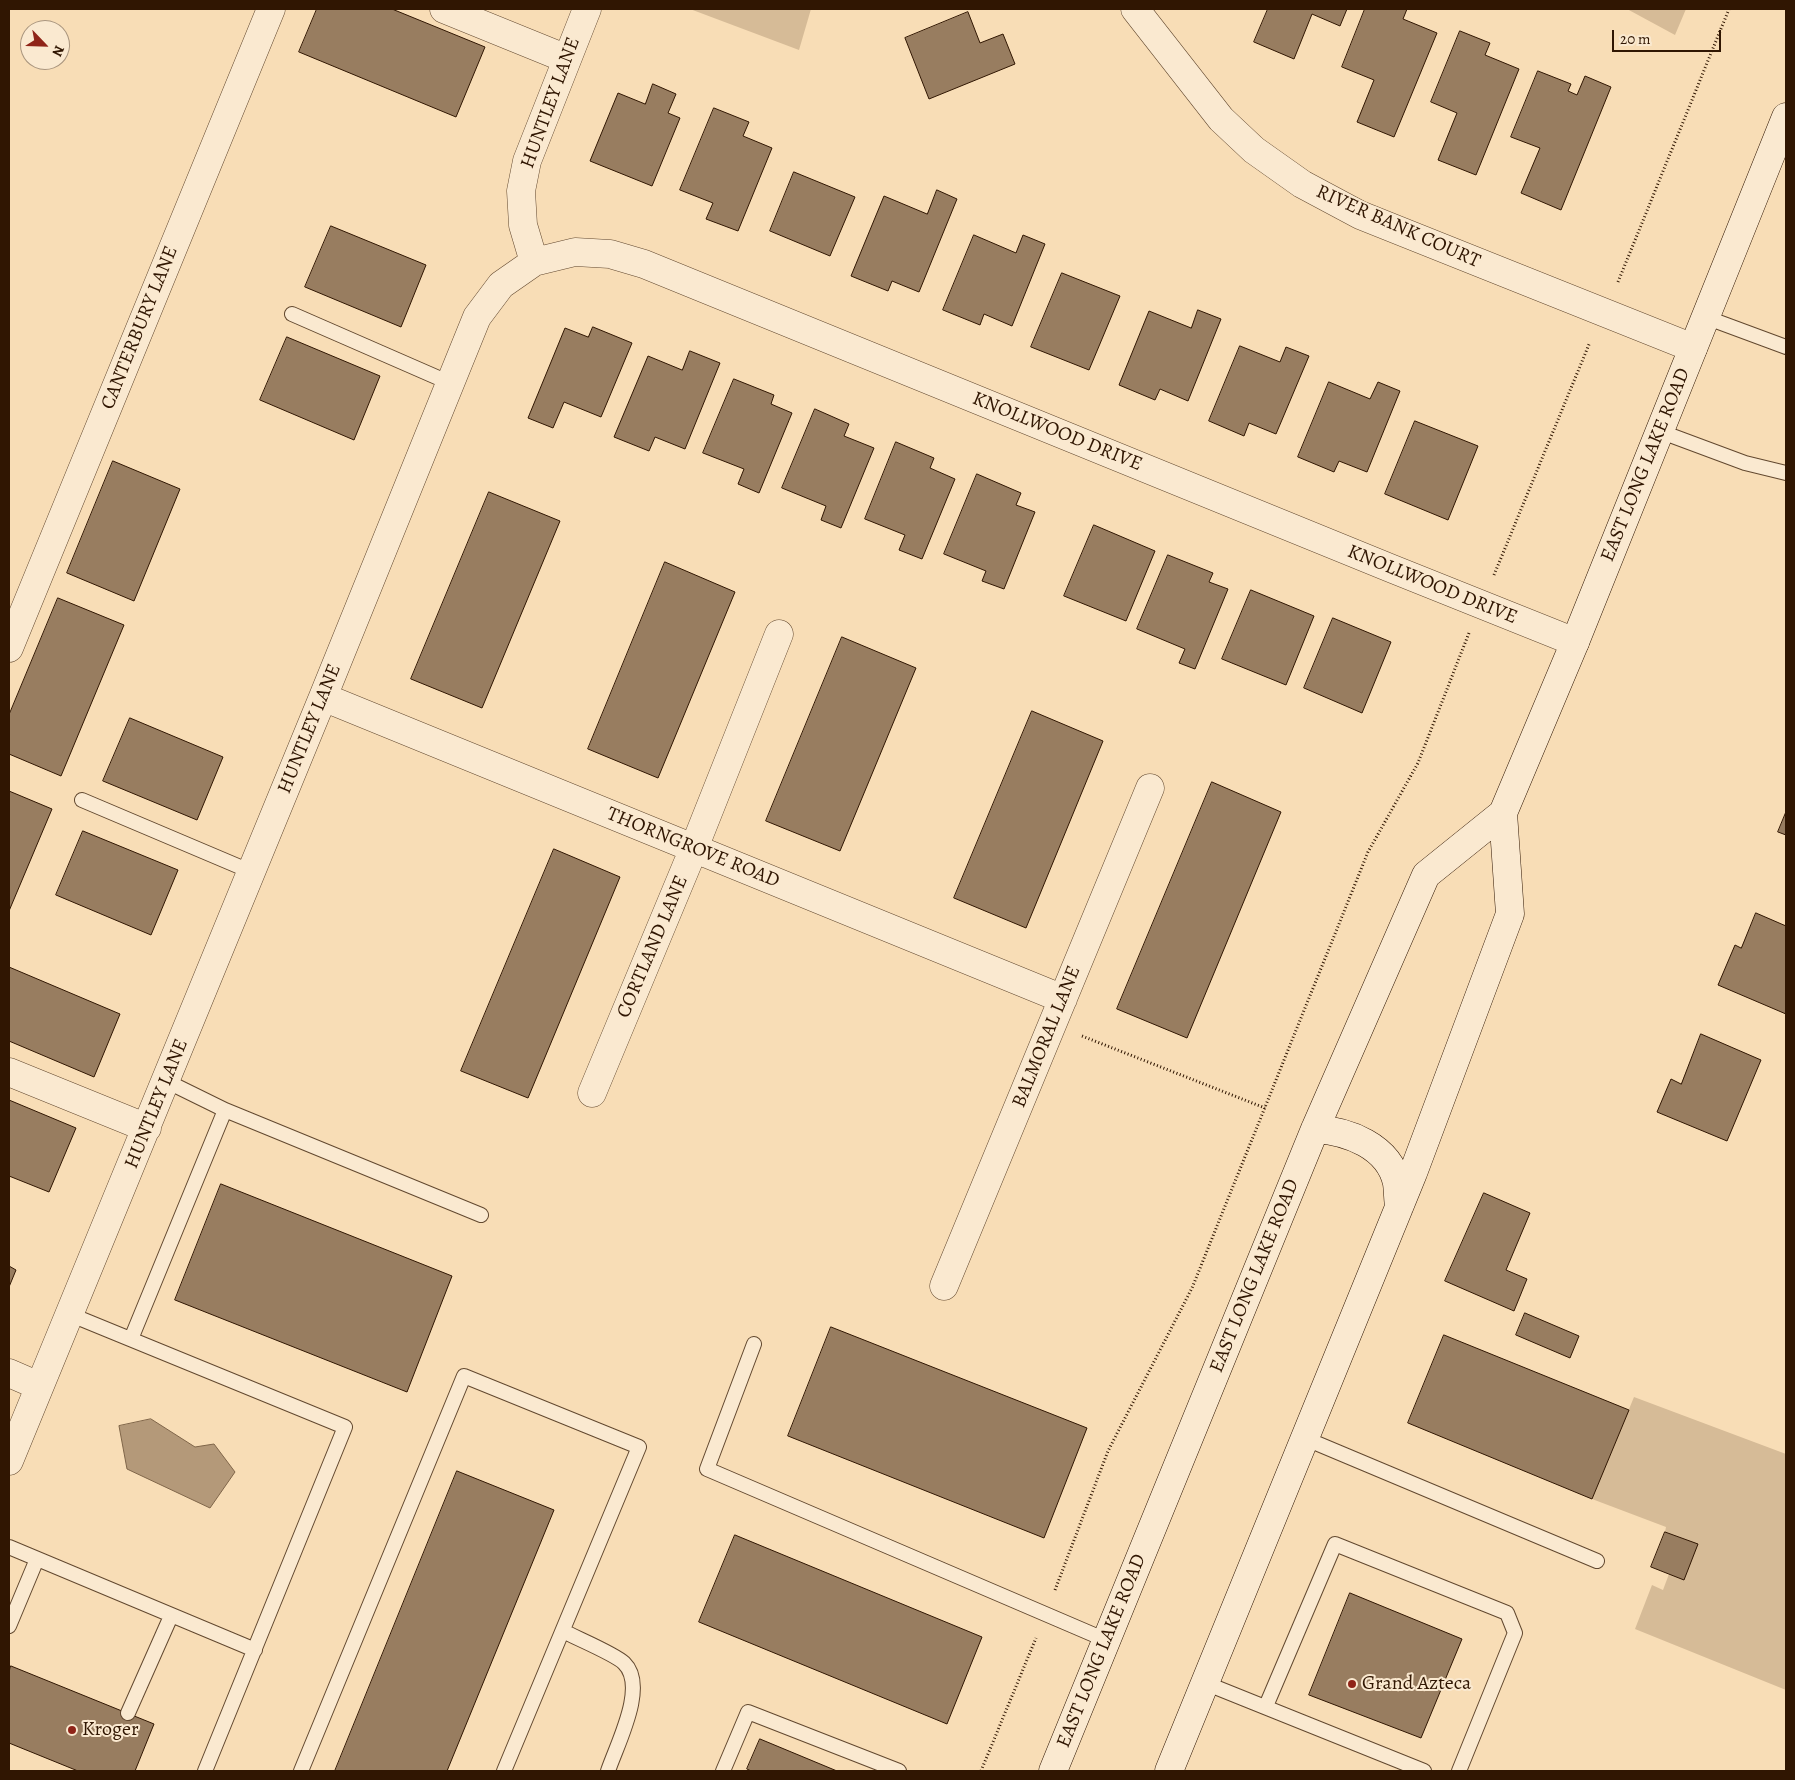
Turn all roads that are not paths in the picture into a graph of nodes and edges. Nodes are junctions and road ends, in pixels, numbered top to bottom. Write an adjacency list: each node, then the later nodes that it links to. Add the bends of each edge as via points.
1 (271, 9): 17 (street, CANTERBURY LANE)
2 (444, 9): 5 (street)
3 (587, 9): 5 (street, HUNTLEY LANE)
4 (1135, 9): 11 (street, RIVER BANK COURT, via 1221,119 1254,150 1302,184 1360,215)
5 (567, 60): 7 (street, HUNTLEY LANE, via 527,161 521,191 523,225)
6 (1786, 117): 9 (street, EAST LONG LAKE ROAD)
7 (534, 262): 12 (street, HUNTLEY LANE, via 501,284 477,317); 16 (street, KNOLLWOOD DRIVE, via 575,252 610,254 644,264 1277,524)
8 (292, 314): 12 (lane)
9 (1705, 317): 10 (lane); 11 (street, EAST LONG LAKE ROAD)
10 (1786, 347)
11 (1693, 348): 13 (street, EAST LONG LAKE ROAD)
12 (450, 383): 18 (street, HUNTLEY LANE)
13 (1658, 431): 14 (lane, via 1745,464); 16 (street, EAST LONG LAKE ROAD)
14 (1786, 473)
15 (779, 634): 22 (street, CORTLAND LANE)
16 (1575, 642): 21 (street, EAST LONG LAKE ROAD)
17 (9, 648)
18 (324, 698): 22 (street, THORNGROVE ROAD); 23 (street, HUNTLEY LANE)
19 (1150, 788): 24 (street, BALMORAL LANE)
20 (82, 800): 23 (lane)
21 (1503, 813): 30 (street, EAST LONG LAKE ROAD, via 1426,875); 31 (street, EAST LONG LAKE ROAD, via 1510,914)
22 (694, 848): 24 (street, THORNGROVE ROAD); 27 (street, CORTLAND LANE)
23 (252, 872): 26 (street, HUNTLEY LANE)
24 (1063, 999): 33 (street, BALMORAL LANE)
25 (9, 1072): 29 (street)
26 (166, 1081): 28 (lane); 29 (street, HUNTLEY LANE)
27 (592, 1093)
28 (226, 1110): 32 (lane); 35 (lane)
29 (147, 1128): 34 (street, HUNTLEY LANE)
30 (1315, 1129): 31 (street, via 1348,1134 1366,1142 1380,1154 1397,1182); 47 (street, EAST LONG LAKE ROAD)
31 (1399, 1207): 39 (street, EAST LONG LAKE ROAD)
32 (481, 1215)
33 (944, 1286)
34 (70, 1314): 35 (lane); 38 (street, HUNTLEY LANE)
35 (131, 1339): 48 (lane, via 345,1427)
36 (754, 1344): 47 (lane, via 707,1469)
37 (9, 1374): 38 (street)
38 (39, 1386): 40 (street, HUNTLEY LANE)
39 (1304, 1438): 43 (lane); 49 (street, EAST LONG LAKE ROAD)
40 (9, 1460)
41 (9, 1547): 42 (lane)
42 (37, 1559): 44 (lane); 45 (lane)
43 (1597, 1562)
44 (171, 1616): 48 (lane); 51 (lane)
45 (9, 1626)
46 (563, 1631): 53 (lane, via 639,1447 464,1376); 54 (lane); 55 (lane, via 624,1662 633,1676 634,1698)
47 (1106, 1640): 58 (street, EAST LONG LAKE ROAD)
48 (255, 1650): 52 (lane)
49 (1205, 1683): 50 (lane); 59 (street, EAST LONG LAKE ROAD)
50 (1266, 1706): 60 (lane); 61 (lane, via 1335,1544 1507,1613 1516,1633)
51 (128, 1713)
52 (204, 1771)
53 (301, 1771)
54 (504, 1771)
55 (608, 1771)
56 (722, 1771): 57 (lane, via 748,1712)
57 (900, 1771)
58 (1053, 1771)
59 (1169, 1771)
60 (1424, 1771)
61 (1459, 1771)

